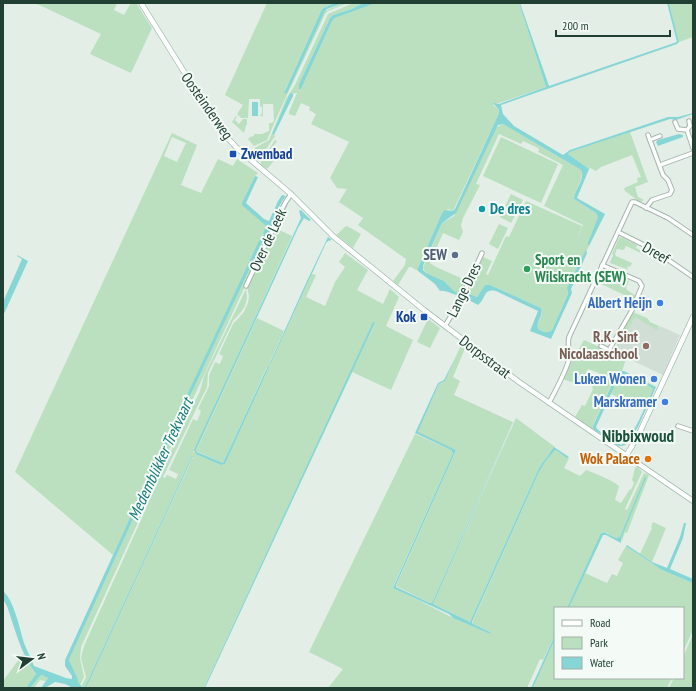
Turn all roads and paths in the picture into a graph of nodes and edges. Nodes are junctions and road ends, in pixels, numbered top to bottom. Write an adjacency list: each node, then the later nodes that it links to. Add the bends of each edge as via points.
1 (140, 3): 11 (street, Oosteinderweg, via 221,131)
2 (689, 121): 4 (street, via 690,126)
3 (675, 122): 4 (street, via 678,129)
4 (687, 130): 8 (street)
5 (648, 135): 7 (street)
6 (660, 136): 7 (street)
7 (650, 140): 10 (street)
8 (693, 148)
9 (693, 153): 10 (street)
10 (660, 165): 12 (street, via 672,190 652,200)
11 (291, 194): 18 (street, Over de Leek); 20 (street, Dorpsstraat, via 350,251)
12 (646, 208): 13 (street, via 632,202); 14 (street, via 668,218)
13 (618, 232): 16 (street); 17 (street, Dreef, via 654,250)
14 (693, 236)
15 (482, 253): 20 (street, Lange Dres, via 462,297)
16 (602, 265): 22 (street, via 639,281 642,286 632,310); 24 (street, via 569,337 568,360)
17 (693, 277)
18 (246, 286)
19 (693, 317): 27 (street, via 638,436)
20 (445, 326): 24 (street, Dorpsstraat)
21 (601, 346): 22 (street)
22 (609, 350): 23 (street)
23 (614, 353)
24 (549, 403): 27 (street, Dorpsstraat)
25 (678, 426): 26 (street)
26 (693, 431)
27 (626, 456): 28 (street, Dorpsstraat)
28 (692, 499)

